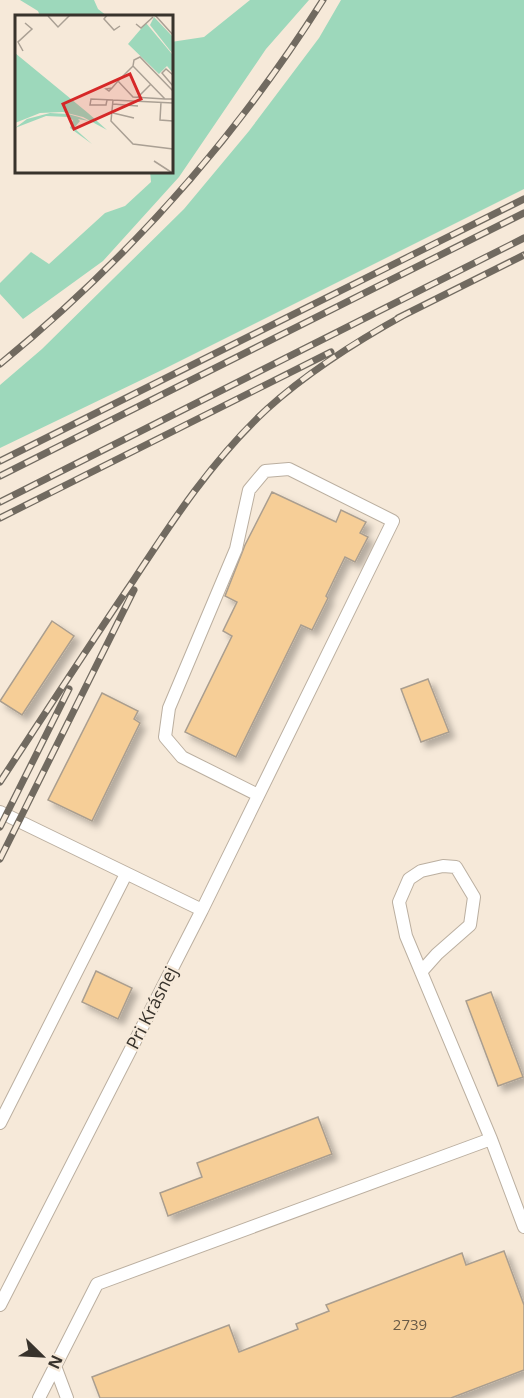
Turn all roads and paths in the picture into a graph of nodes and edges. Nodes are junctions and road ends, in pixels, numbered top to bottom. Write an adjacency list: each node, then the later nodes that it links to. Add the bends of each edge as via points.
1 (258, 795): 1 (lane, Pri Krásnej, via 393,521 289,468 265,471 249,490 236,549 169,708 165,737 182,757); 4 (lane, Pri Krásnej)
2 (0, 812): 3 (lane)
3 (126, 874): 4 (lane); 6 (lane)
4 (202, 910): 9 (lane, Pri Krásnej)
5 (421, 972): 5 (lane, via 406,936 399,902 410,879 422,871 456,867 474,897 470,925); 7 (lane)
6 (0, 1123)
7 (491, 1139): 8 (lane); 10 (lane, via 97,1284)
8 (524, 1227)
9 (0, 1305)
10 (55, 1366): 11 (lane); 12 (lane)
11 (39, 1398)
12 (67, 1398)

